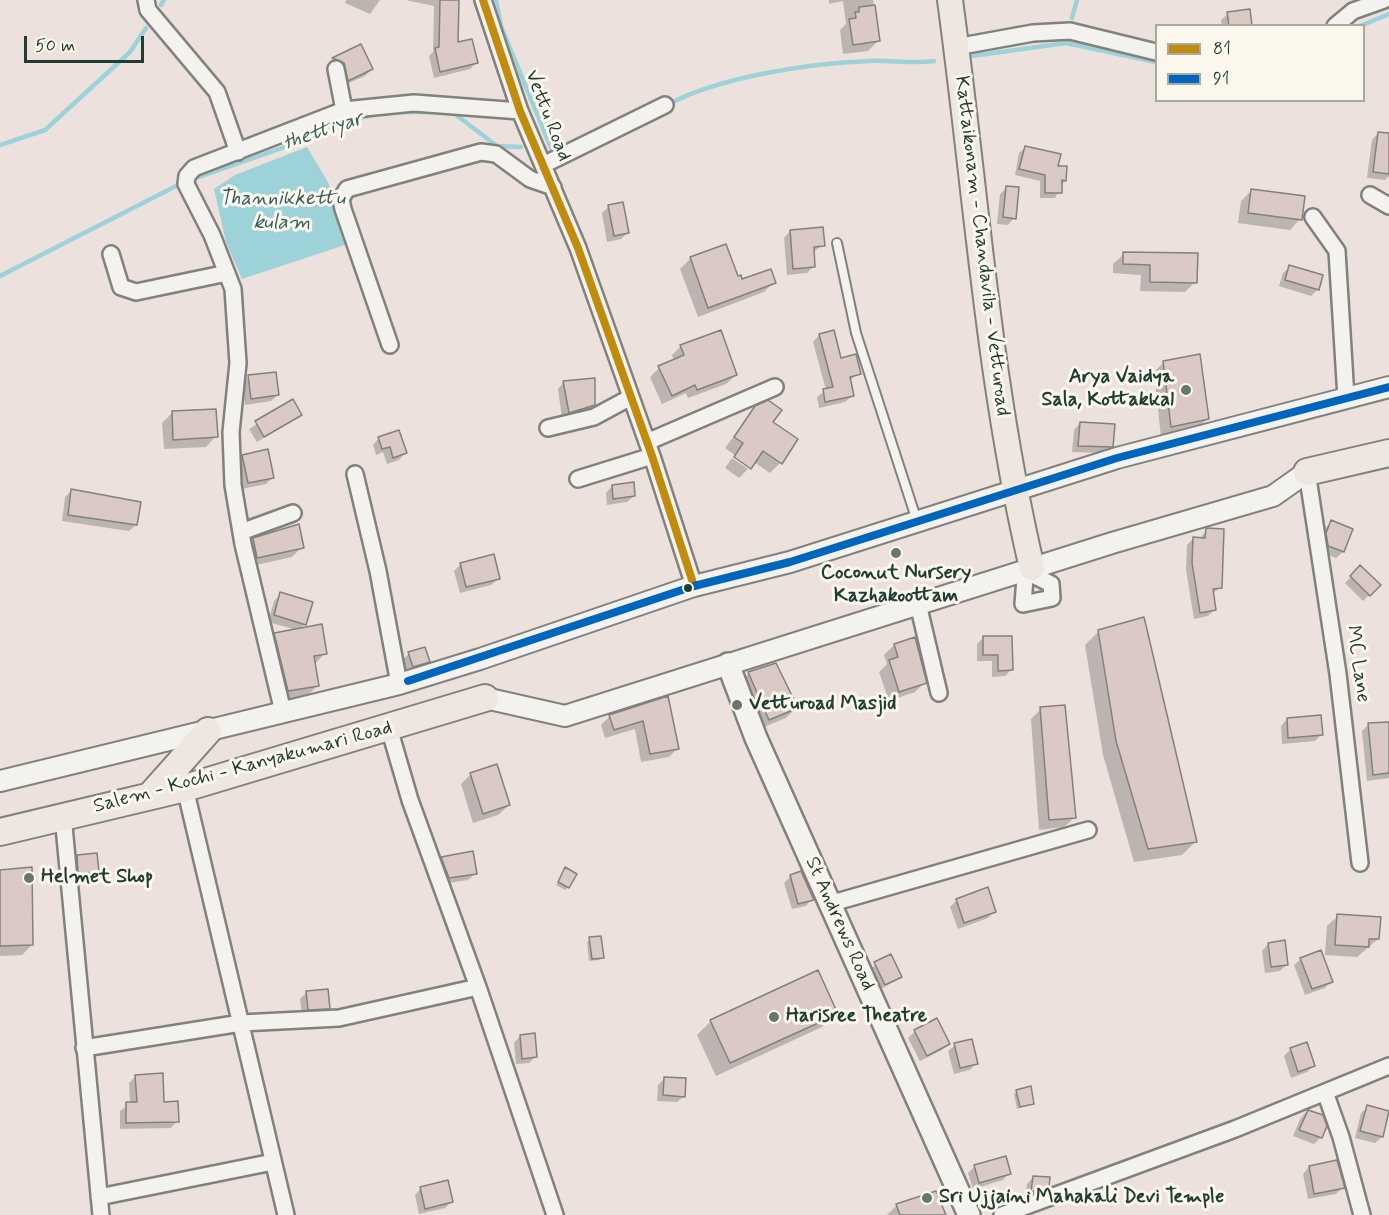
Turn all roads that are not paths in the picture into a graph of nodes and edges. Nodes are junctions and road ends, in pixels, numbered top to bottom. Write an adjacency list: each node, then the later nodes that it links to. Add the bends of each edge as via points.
1 (146, 0): 12 (street, via 148,10 217,92)
2 (483, 0): 11 (street, Vettu Road)
3 (950, 0): 6 (main road, Kattaikonam - Chandavila - Vetturoad)
4 (1384, 0): 5 (street, via 1353,11)
5 (1337, 24)
6 (956, 47): 7 (street, via 1033,33 1070,31); 32 (main road, Kattaikonam - Chandavila - Vetturoad, via 994,375)
7 (1155, 52)
8 (336, 69): 10 (street)
9 (665, 105): 13 (street)
10 (344, 110): 11 (street, via 414,103); 12 (street)
11 (520, 111): 13 (street, Vettu Road)
12 (238, 152): 20 (street, via 194,168 186,184)
13 (543, 165): 14 (street, Vettu Road)
14 (553, 187): 21 (street, via 530,179 496,154 481,152 347,189 341,199 343,209); 24 (street, Vettu Road)
15 (1370, 195): 16 (street)
16 (1389, 206)
17 (1313, 217): 25 (street, via 1337,251)
18 (837, 243): 34 (lane, via 856,333)
19 (111, 254): 20 (street, via 121,286 128,291)
20 (227, 273): 35 (street, via 233,289 238,363 231,432 233,485)
21 (390, 345)
22 (775, 387): 27 (street)
23 (1389, 387): 25 (street)
24 (631, 396): 26 (street, via 594,417); 27 (street, Vettu Road)
25 (1346, 398): 32 (street, via 1117,458)
26 (548, 428)
27 (649, 449): 31 (street); 37 (street, Vettu Road)
28 (1389, 453): 29 (highway)
29 (1307, 472): 36 (street, via 1273,496); 52 (street, MC Lane, via 1338,674)
30 (355, 474): 40 (street)
31 (578, 479)
32 (1014, 492): 34 (street); 36 (main road, Kattaikonam - Chandavila - Vetturoad)
33 (293, 513): 35 (street)
34 (917, 521): 37 (street, via 790,562)
35 (241, 532): 43 (street)
36 (1033, 572): 38 (street)
37 (694, 586): 40 (street)
38 (918, 604): 39 (street); 41 (street)
39 (728, 664): 42 (street, via 565,716); 53 (main road, St Andrews Road)
40 (399, 684): 43 (street)
41 (939, 693)
42 (485, 698): 44 (highway, Salem - Kochi - Kanyakumari Road)
43 (284, 712): 45 (street)
44 (388, 728): 47 (highway, Salem - Kochi - Kanyakumari Road); 54 (street)
45 (208, 731): 46 (street); 48 (highway)
46 (0, 781)
47 (185, 788): 48 (highway, Salem - Kochi - Kanyakumari Road); 55 (street)
48 (150, 796): 49 (highway, Salem - Kochi - Kanyakumari Road)
49 (63, 816): 51 (highway, Salem - Kochi - Kanyakumari Road); 56 (street)
50 (1088, 830): 53 (street)
51 (0, 832)
52 (1360, 863)
53 (829, 904): 64 (main road, St Andrews Road)
54 (478, 987): 55 (street, via 339,1018); 63 (street)
55 (241, 1023): 56 (street); 59 (street)
56 (84, 1047): 60 (street)
57 (1388, 1068): 58 (street)
58 (1325, 1092): 65 (street, via 1235,1130); 66 (street)
59 (273, 1162): 60 (street); 62 (street)
60 (99, 1197): 61 (street)
61 (101, 1215)
62 (286, 1215)
63 (555, 1215)
64 (969, 1215)
65 (1002, 1215)
66 (1362, 1215)

